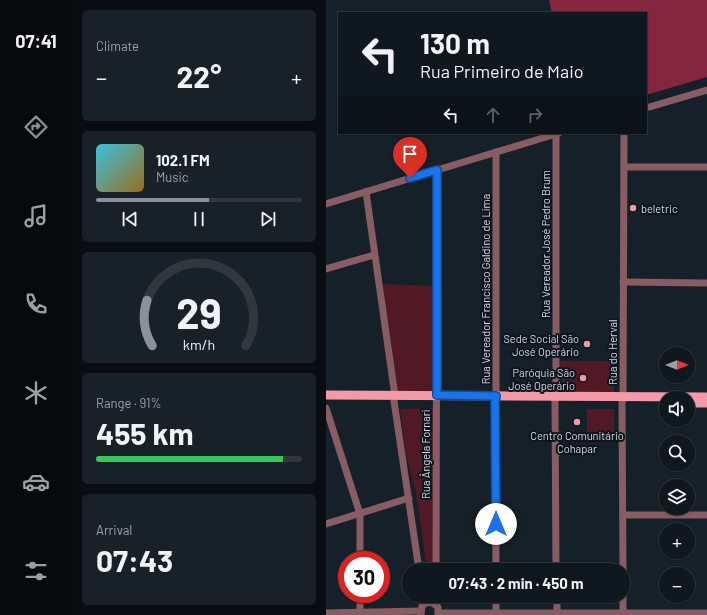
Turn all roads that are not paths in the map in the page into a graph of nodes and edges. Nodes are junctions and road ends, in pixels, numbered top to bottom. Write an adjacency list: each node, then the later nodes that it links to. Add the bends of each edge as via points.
1 (707, 90): 2 (street)
2 (647, 108)
3 (558, 134): 5 (street); 21 (street, Rua Vereador José Pedro Brum)
4 (624, 134): 6 (street, Rua do Herval)
5 (496, 152): 8 (street); 20 (street, Rua Vereador Francisco Galdino de Lima)
6 (624, 167): 7 (street); 13 (street, Rua do Herval)
7 (707, 167)
8 (437, 170): 9 (street); 18 (street, Rua Ângela Fornari)
9 (366, 192): 10 (street); 11 (street)
10 (326, 204)
11 (374, 255): 12 (street); 17 (street)
12 (326, 269)
13 (624, 282): 14 (street); 22 (street, Rua do Herval)
14 (707, 283)
15 (326, 395): 17 (main road)
16 (707, 397): 19 (main road)
17 (394, 398): 18 (main road); 23 (main road); 28 (street)
18 (436, 398): 20 (main road); 35 (street, Rua Ângela Fornari)
19 (695, 398)
20 (496, 399): 21 (main road); 36 (street, Rua Vereador Francisco Galdino de Lima)
21 (556, 400): 22 (main road); 37 (street, Rua Vereador José Pedro Brum)
22 (623, 400): 24 (main road); 30 (street, Rua do Herval)
23 (326, 401)
24 (659, 401)
25 (695, 403): 26 (main road)
26 (707, 403)
27 (326, 408): 29 (street)
28 (409, 498): 29 (street); 34 (street)
29 (360, 514): 32 (street); 33 (street)
30 (623, 515): 31 (street); 38 (street, Rua do Herval)
31 (707, 515)
32 (326, 524)
33 (360, 551)
34 (418, 563)
35 (436, 563)
36 (496, 563)
37 (556, 563)
38 (623, 563)
39 (360, 603): 47 (street)
40 (496, 603): 49 (street)
41 (556, 603): 50 (street)
42 (623, 603): 51 (street)
43 (436, 604): 44 (street, via 431,602); 48 (street)
44 (422, 610): 47 (street)
45 (326, 613): 47 (street)
46 (707, 613): 51 (street)
47 (360, 614)
48 (439, 614): 49 (street)
49 (496, 614): 50 (street)
50 (557, 614): 51 (street)
51 (623, 614)

